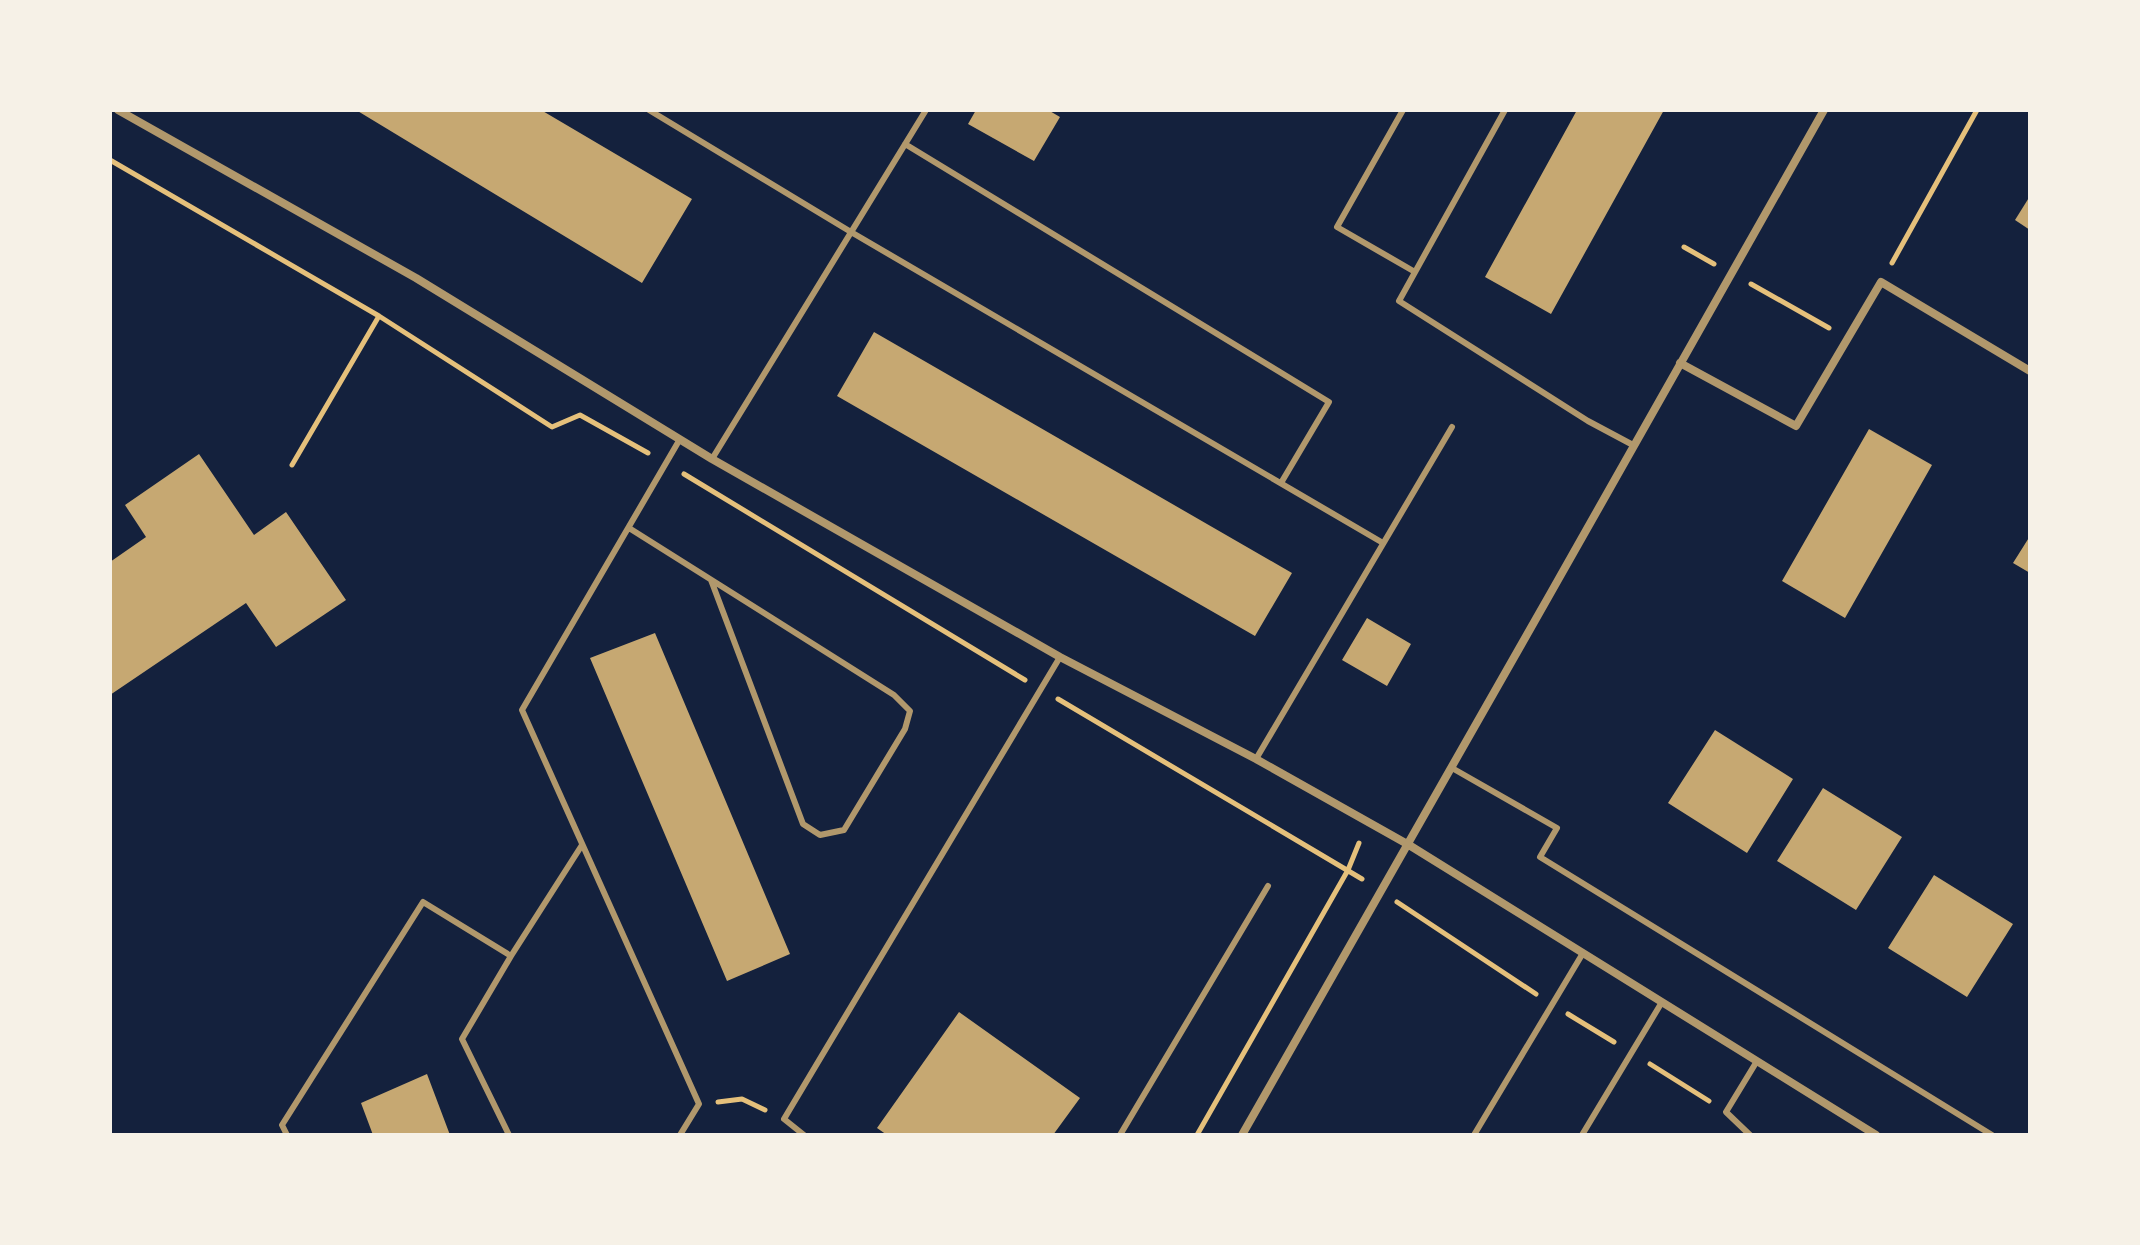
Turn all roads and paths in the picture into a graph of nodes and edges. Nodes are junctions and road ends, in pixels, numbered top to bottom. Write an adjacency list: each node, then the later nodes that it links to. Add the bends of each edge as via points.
1 (118, 110): 20 (street, via 416,278)
2 (649, 110): 10 (lane)
3 (926, 110): 8 (lane)
4 (1403, 110): 12 (lane, via 1337,227)
5 (1505, 110): 12 (lane)
6 (1824, 110): 13 (street)
7 (1977, 110): 14 (path)
8 (905, 144): 10 (lane); 25 (lane, via 1329,402)
9 (110, 160): 15 (path)
10 (851, 232): 22 (lane); 25 (lane)
11 (1684, 247): 13 (path)
12 (1415, 272): 21 (lane, via 1399,301)
13 (1731, 273): 16 (path); 17 (street)
14 (1881, 282): 16 (street); 18 (street)
15 (379, 316): 23 (path, via 552,427 580,415); 24 (path)
16 (1848, 338): 17 (street, via 1796,426)
17 (1680, 363): 21 (street)
18 (2030, 371)
19 (1452, 427): 27 (lane)
20 (680, 439): 22 (street); 23 (lane)
21 (1633, 445): 32 (street)
22 (712, 459): 29 (street)
23 (666, 464): 26 (lane); 30 (path)
24 (292, 465)
25 (1281, 483): 27 (lane)
26 (629, 528): 28 (lane); 34 (lane, via 522,710)
27 (1383, 543): 31 (lane)
28 (711, 580): 28 (lane, via 894,695 910,711 905,729 844,830 820,835 803,824)
29 (1060, 657): 30 (lane); 31 (street)
30 (1040, 689): 36 (path); 47 (lane)
31 (1256, 759): 33 (street)
32 (1452, 768): 35 (street); 59 (lane, via 1557,828 1540,857)
33 (1368, 823): 35 (street); 36 (path)
34 (582, 844): 40 (lane); 45 (lane)
35 (1409, 845): 38 (street); 39 (street)
36 (1348, 870): 38 (path); 53 (path)
37 (1268, 886): 52 (lane)
38 (1382, 892): 42 (path); 54 (street)
39 (1583, 953): 41 (street); 42 (lane)
40 (511, 956): 48 (lane, via 423,902 282,1125); 49 (lane, via 462,1039)
41 (1662, 1002): 43 (lane); 44 (street)
42 (1552, 1004): 43 (path); 55 (lane)
43 (1632, 1053): 46 (path); 56 (lane)
44 (1757, 1061): 46 (lane); 58 (street)
45 (699, 1104): 47 (path, via 742,1099); 50 (lane)
46 (1726, 1112): 57 (lane)
47 (784, 1119): 51 (lane)
48 (287, 1135)
49 (509, 1135)
50 (680, 1135)
51 (804, 1135)
52 (1120, 1135)
53 (1197, 1135)
54 (1242, 1135)
55 (1474, 1135)
56 (1582, 1135)
57 (1750, 1135)
58 (1876, 1135)
59 (1992, 1135)

